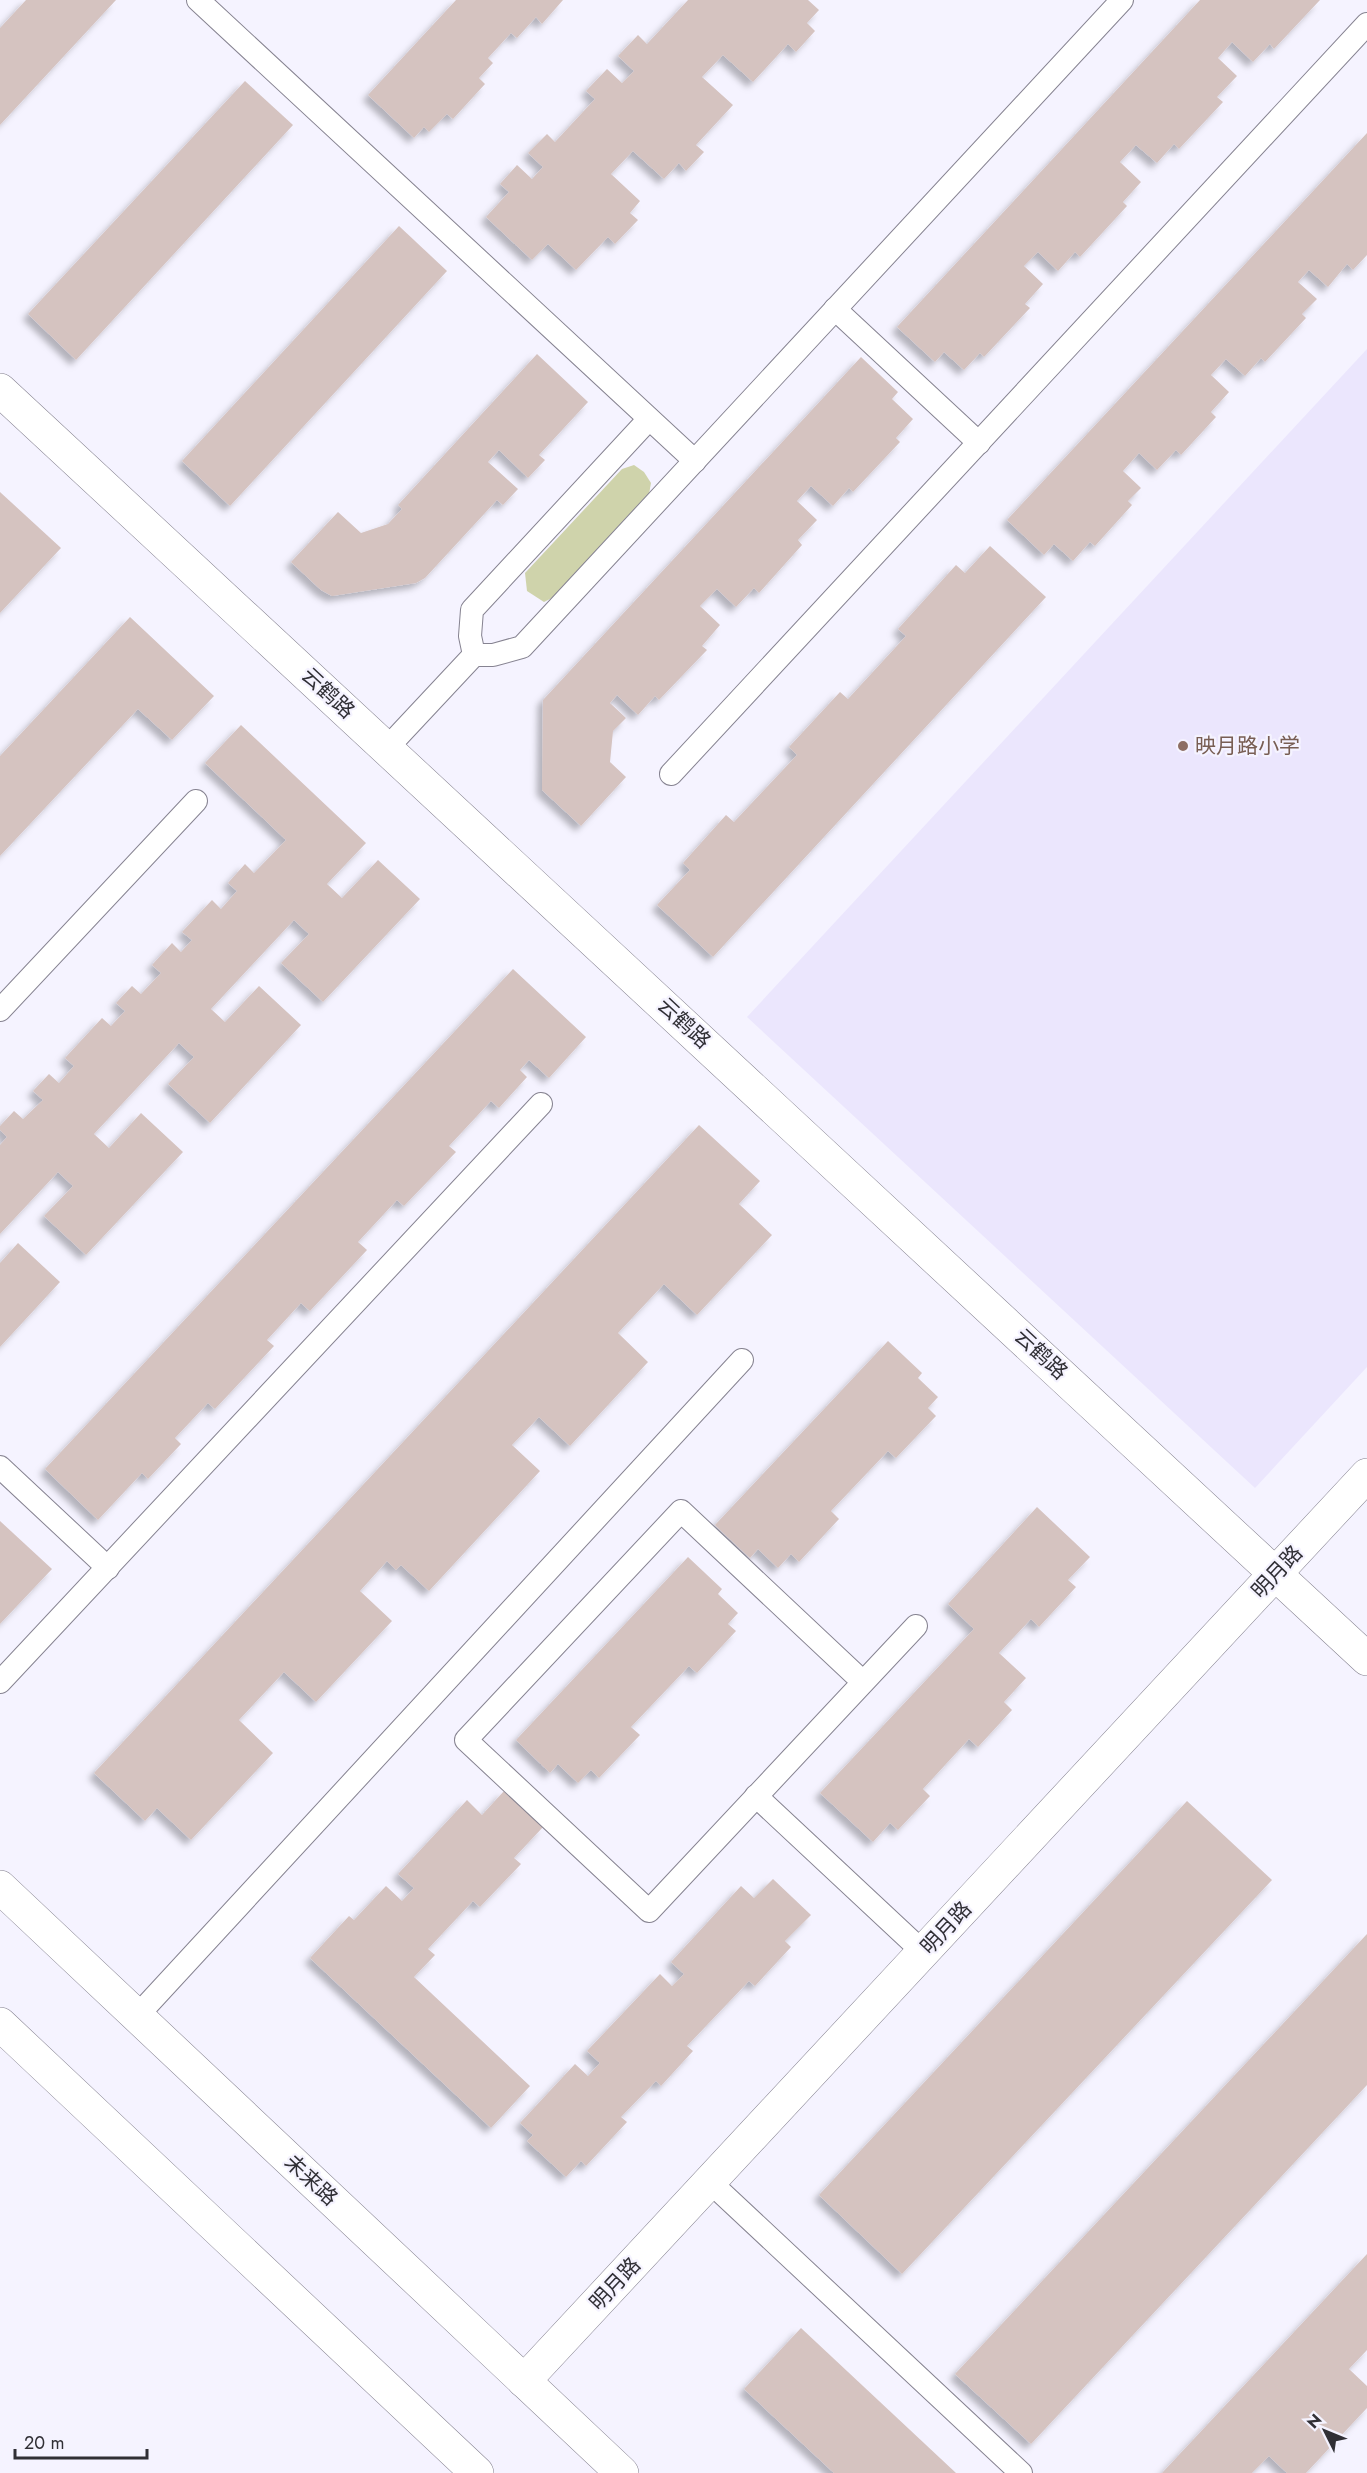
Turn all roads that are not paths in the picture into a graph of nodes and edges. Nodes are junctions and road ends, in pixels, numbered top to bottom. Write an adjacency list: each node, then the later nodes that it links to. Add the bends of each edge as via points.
1 (198, 0): 6 (lane)
2 (1122, 0): 4 (lane)
3 (1367, 24): 7 (lane)
4 (835, 309): 7 (lane); 8 (lane)
5 (0, 390): 10 (street, 云鹤路)
6 (649, 418): 8 (lane); 9 (lane, via 472,610 470,636)
7 (979, 443): 11 (lane)
8 (695, 461): 9 (lane, via 522,647 493,655)
9 (474, 655): 10 (lane)
10 (387, 748): 19 (street, 云鹤路)
11 (671, 774)
12 (196, 801): 13 (lane)
13 (0, 1010)
14 (541, 1104): 18 (lane)
15 (742, 1360): 27 (lane)
16 (0, 1467): 18 (lane)
17 (1367, 1475): 19 (street, 明月路)
18 (108, 1568): 22 (lane)
19 (1276, 1572): 21 (street, 云鹤路); 26 (street, 明月路)
20 (916, 1626): 23 (lane)
21 (1367, 1659)
22 (0, 1682)
23 (863, 1682): 24 (lane); 24 (lane, via 681,1511 466,1740 649,1911)
24 (756, 1796): 26 (lane)
25 (0, 1887): 27 (street, 未来路)
26 (923, 1952): 29 (street, 明月路)
27 (137, 2016): 30 (street, 未来路)
28 (0, 2024): 31 (street)
29 (710, 2182): 30 (street, 明月路); 33 (lane)
30 (525, 2381): 32 (street, 未来路)
31 (477, 2473)
32 (622, 2473)
33 (1021, 2473)

